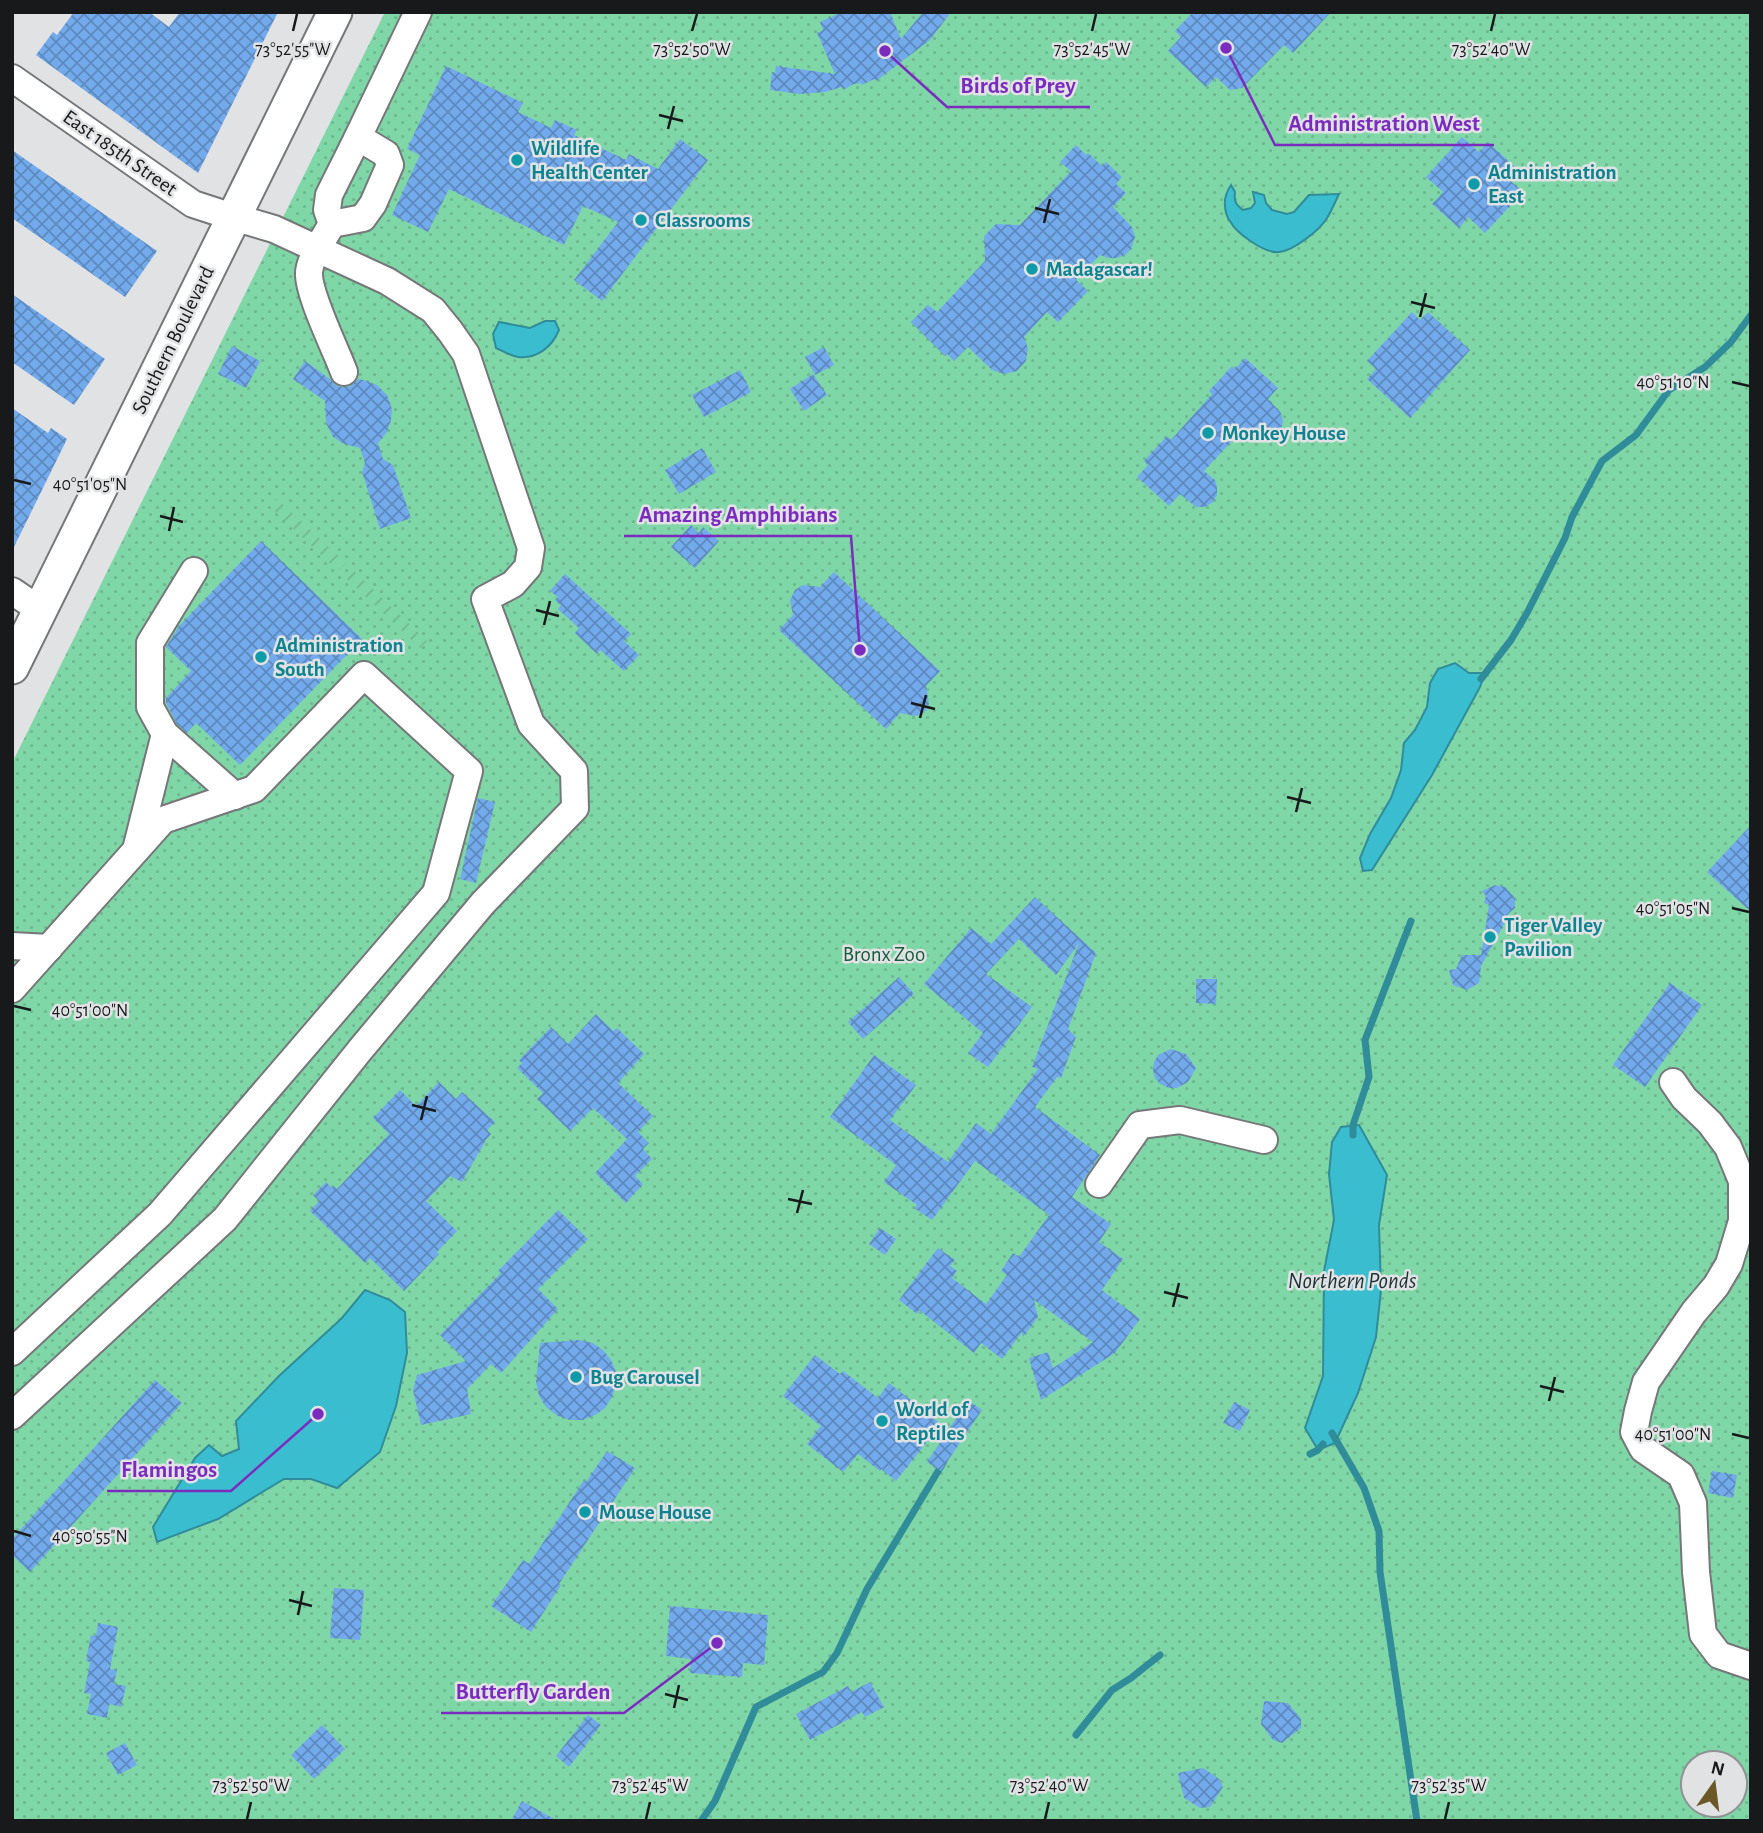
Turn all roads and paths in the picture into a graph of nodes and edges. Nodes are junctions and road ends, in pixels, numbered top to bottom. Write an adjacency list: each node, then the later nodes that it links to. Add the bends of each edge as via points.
1 (335, 12): 5 (main road, Southern Boulevard)
2 (418, 12): 4 (street)
3 (12, 78): 5 (street, East 185th Street, via 193,204)
4 (357, 139): 6 (street, via 329,195 327,210); 6 (street, via 386,154 390,165 363,218)
5 (233, 217): 7 (street, East 185th Street); 11 (main road, Southern Boulevard)
6 (332, 224): 7 (street)
7 (317, 249): 8 (street, via 309,272 313,295); 23 (street, East 185th Street, via 387,281 433,310 466,354 531,548 528,566 513,584 485,599 531,724 574,771 575,808 483,903 225,1219)
8 (344, 372)
9 (194, 571): 13 (street, via 150,643 150,707)
10 (12, 591): 11 (street)
11 (40, 610): 12 (main road, Southern Boulevard)
12 (12, 667)
13 (165, 734): 14 (street); 15 (street)
14 (235, 796): 15 (street, via 163,820); 22 (street, via 254,789 364,675 469,771 436,893 160,1214)
15 (136, 851): 17 (street)
16 (12, 946): 17 (street)
17 (49, 948): 18 (street)
18 (12, 989)
19 (1673, 1082): 24 (street, via 1728,1147 1742,1181 1742,1221 1729,1264 1716,1286 1646,1382 1634,1432 1643,1449 1681,1475 1693,1503 1703,1634 1719,1655)
20 (1264, 1140): 21 (street, via 1180,1120 1140,1125)
21 (1100, 1184)
22 (12, 1352)
23 (12, 1416)
24 (1751, 1666)

